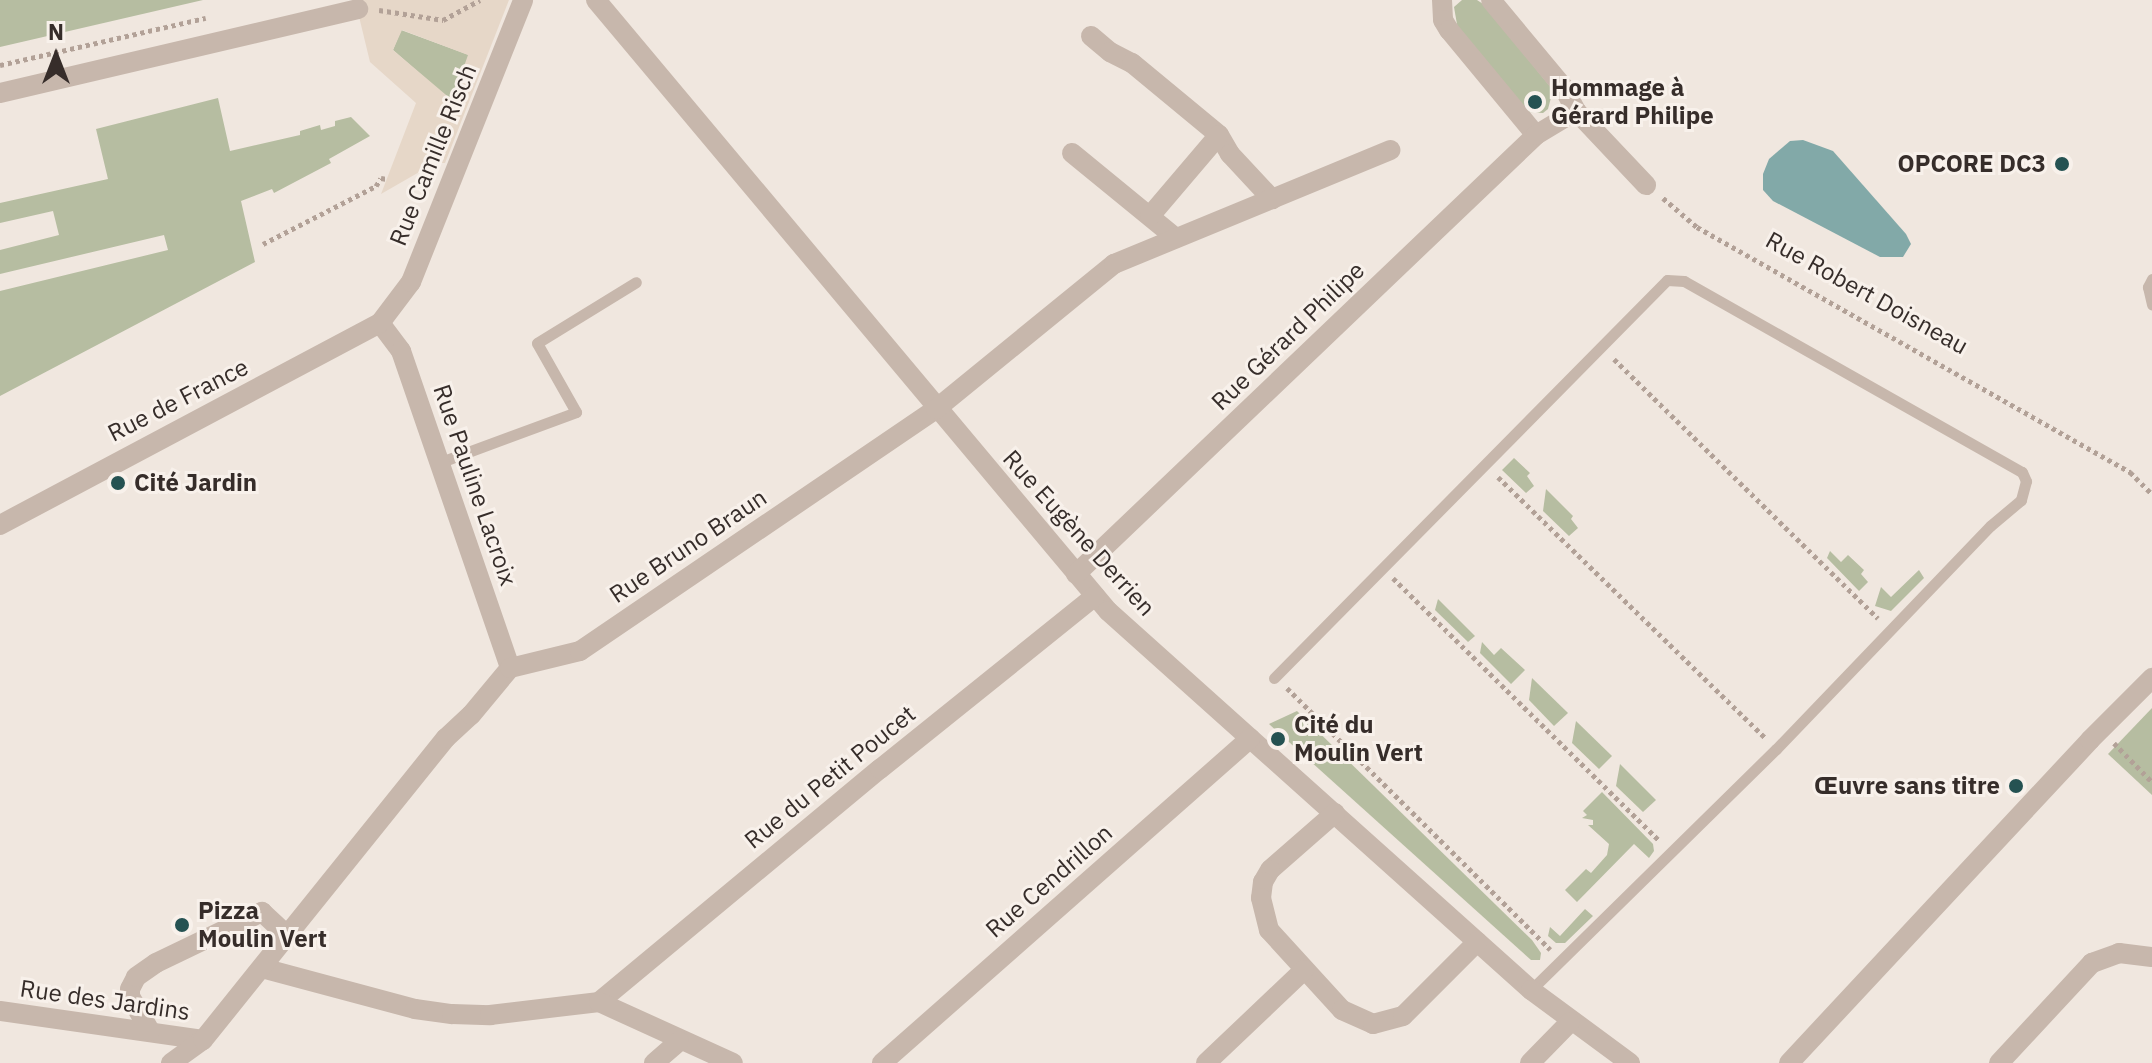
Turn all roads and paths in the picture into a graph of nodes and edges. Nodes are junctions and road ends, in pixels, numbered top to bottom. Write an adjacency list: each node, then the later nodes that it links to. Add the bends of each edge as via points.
1 (480, 0): 6 (path, via 443,20)
2 (523, 0): 25 (street, Rue Camille Risch, via 411,282)
3 (596, 0): 27 (street, Rue Eugène Derrien)
4 (1442, 0): 13 (street, via 1449,30)
5 (1491, 0): 11 (street, via 1564,88)
6 (358, 9): 10 (street)
7 (219, 16): 9 (path)
8 (1091, 36): 12 (street)
9 (0, 65)
10 (0, 93)
11 (1576, 111): 13 (street, Rue Gérard Philipe); 17 (street)
12 (1219, 135): 18 (street); 19 (street)
13 (1536, 135): 33 (street, Rue Gérard Philipe)
14 (1390, 150): 18 (street, Rue Bruno Braun)
15 (1072, 153): 19 (street)
16 (387, 179): 21 (path)
17 (1646, 185): 30 (path, Rue Robert Doisneau, via 1697,227 2130,472)
18 (1272, 199): 20 (street, Rue Bruno Braun)
19 (1150, 216): 20 (street)
20 (1176, 238): 27 (street, Rue Bruno Braun, via 1114,264)
21 (263, 244)
22 (2152, 279): 24 (lane)
23 (636, 282): 28 (lane, via 537,343 576,412)
24 (2152, 305)
25 (380, 323): 28 (street, Rue Pauline Lacroix, via 401,351); 31 (street, Rue de France)
26 (1601, 347): 29 (lane); 35 (path); 35 (lane, via 1662,282 1684,281 2022,472 2026,481 2021,500)
27 (936, 409): 33 (street, Rue Eugène Derrien); 36 (street, Rue Bruno Braun, via 580,651)
28 (441, 462): 36 (street, Rue Pauline Lacroix)
29 (1486, 465): 32 (lane); 41 (path)
30 (2152, 494)
31 (0, 525)
32 (1384, 569): 37 (lane); 44 (path)
33 (1076, 574): 34 (street, Rue Eugène Derrien)
34 (1095, 596): 40 (street, Rue Eugène Derrien); 52 (street, Rue du Petit Poucet)
35 (1889, 629): 41 (lane)
36 (510, 668): 45 (street, via 446,738)
37 (1274, 678): 48 (path)
38 (2152, 678): 39 (street)
39 (2093, 737): 42 (path, via 2117,744); 66 (street)
40 (1250, 738): 43 (street, Rue Eugène Derrien); 62 (street, Rue Cendrillon)
41 (1776, 749): 44 (lane)
42 (2150, 778)
43 (1335, 813): 46 (street, Rue Eugène Derrien); 50 (street, via 1263,882 1266,923)
44 (1671, 852): 48 (lane)
45 (288, 936): 49 (street); 55 (street, via 262,912 156,963 136,977 130,989)
46 (1477, 942): 50 (street, via 1414,1008 1389,1022 1373,1024 1352,1017); 51 (street, Rue Eugène Derrien)
47 (2152, 957): 67 (street, via 2119,953 2092,963)
48 (1561, 960): 51 (lane)
49 (262, 968): 52 (street, via 452,1014 490,1015); 56 (street)
50 (1304, 970): 63 (street)
51 (1531, 990): 54 (street, Rue Eugène Derrien)
52 (599, 1002): 57 (street)
53 (0, 1011): 55 (street, Rue des Jardins)
54 (1570, 1022): 64 (street); 65 (street, Rue Eugène Derrien)
55 (150, 1031): 56 (street, Rue des Jardins)
56 (203, 1040): 58 (street); 59 (street)
57 (679, 1041): 60 (street); 61 (street)
58 (171, 1063)
59 (205, 1063)
60 (654, 1063)
61 (733, 1063)
62 (882, 1063)
63 (1206, 1063)
64 (1530, 1063)
65 (1630, 1063)
66 (1789, 1063)
67 (1999, 1063)

